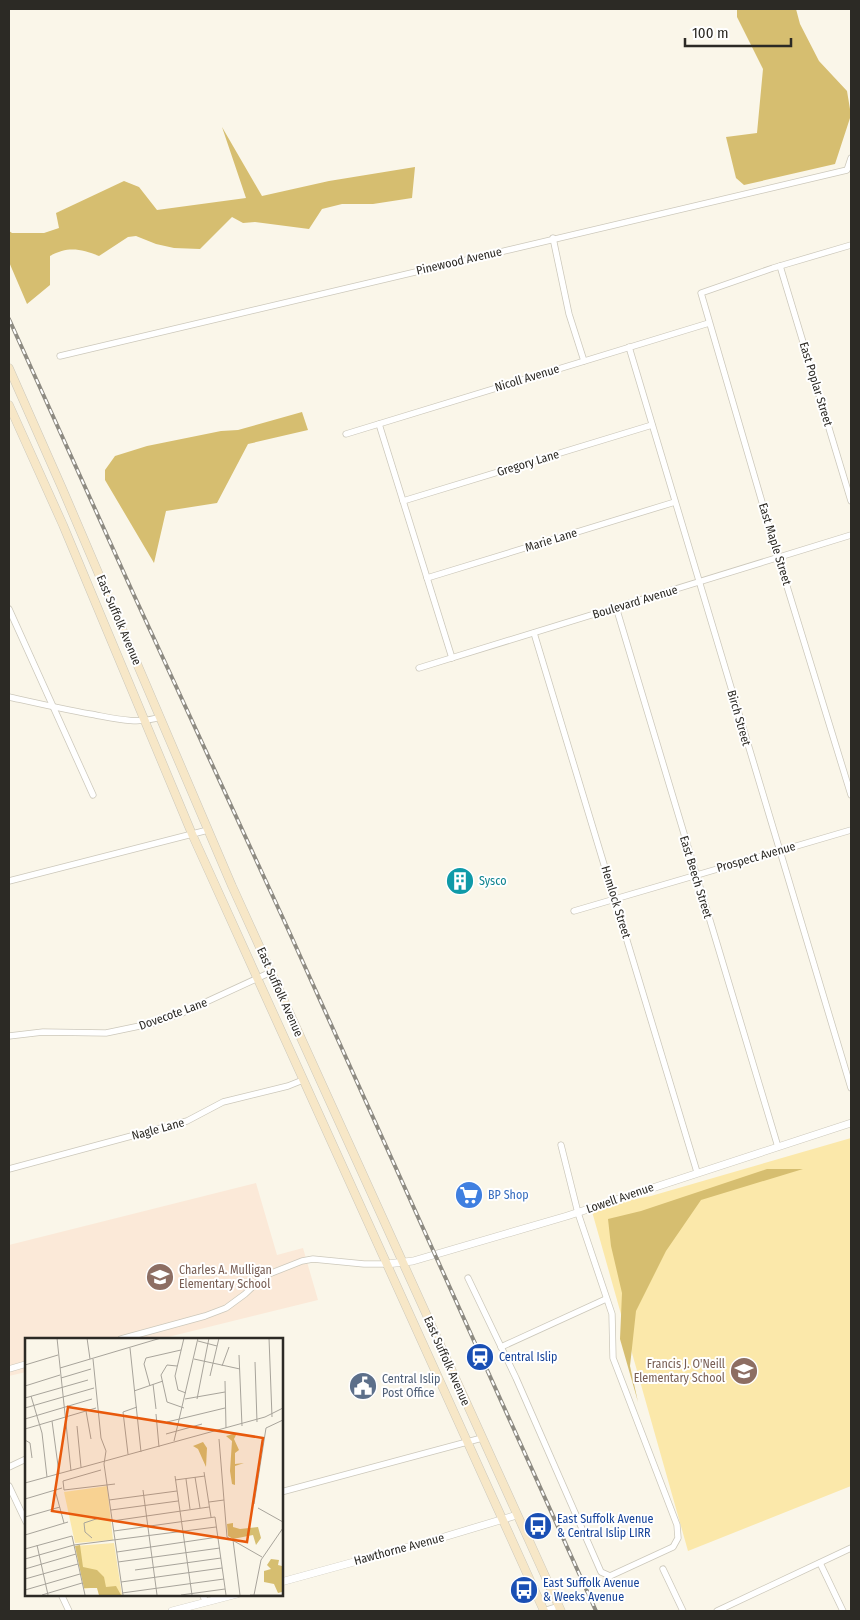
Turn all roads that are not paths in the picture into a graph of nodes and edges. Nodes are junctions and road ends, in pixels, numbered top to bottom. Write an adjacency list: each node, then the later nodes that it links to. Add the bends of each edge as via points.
1 (851, 158): 2 (street, Pinewood Avenue, via 847,170)
2 (553, 238): 7 (street, Pinewood Avenue); 8 (street, via 569,314)
3 (851, 245): 4 (street)
4 (780, 266): 5 (street, East Maple Street, via 701,293); 15 (street, East Poplar Street)
5 (709, 323): 6 (street, Nicoll Avenue); 18 (street, East Maple Street)
6 (628, 348): 8 (street, Nicoll Avenue); 12 (street, Birch Street)
7 (60, 356)
8 (584, 361): 11 (street, Nicoll Avenue)
9 (9, 368): 28 (main road, East Suffolk Avenue)
10 (9, 405): 29 (main road, East Suffolk Avenue)
11 (379, 424): 13 (street, Nicoll Avenue); 14 (street)
12 (652, 425): 14 (street, Gregory Lane); 16 (street, Birch Street)
13 (346, 434)
14 (403, 501): 19 (street)
15 (851, 501)
16 (675, 502): 19 (street, Marie Lane); 20 (street, Birch Street)
17 (851, 535): 18 (street, Boulevard Avenue)
18 (778, 557): 20 (street, Boulevard Avenue); 31 (street, East Maple Street)
19 (427, 578): 24 (street)
20 (699, 582): 21 (street, Boulevard Avenue); 35 (street, Birch Street)
21 (616, 608): 23 (street, Boulevard Avenue); 36 (street, East Beech Street)
22 (9, 609): 27 (street)
23 (534, 632): 24 (street, Boulevard Avenue); 38 (street, Hemlock Street)
24 (452, 658): 25 (street, Boulevard Avenue)
25 (418, 668)
26 (9, 696): 27 (street)
27 (54, 707): 29 (street, via 124,720); 30 (street)
28 (160, 717): 29 (street); 32 (main road, East Suffolk Avenue)
29 (144, 720): 34 (main road, East Suffolk Avenue)
30 (93, 795)
31 (851, 795)
32 (208, 830): 34 (street); 40 (main road, East Suffolk Avenue)
33 (851, 830): 35 (street, Prospect Avenue)
34 (192, 834): 37 (street); 41 (main road, East Suffolk Avenue)
35 (779, 851): 36 (street, Prospect Avenue); 44 (street, Birch Street)
36 (695, 874): 38 (street, Prospect Avenue); 47 (street, East Beech Street)
37 (9, 881)
38 (615, 899): 39 (street, Prospect Avenue); 49 (street, Hemlock Street)
39 (574, 911)
40 (271, 972): 41 (street, Dovecote Lane); 51 (main road, East Suffolk Avenue)
41 (257, 978): 42 (street, Dovecote Lane, via 182,1013 128,1030); 43 (main road, East Suffolk Avenue)
42 (9, 1036)
43 (303, 1080): 48 (street, Nagle Lane, via 223,1102 187,1122); 52 (main road, East Suffolk Avenue)
44 (851, 1088)
45 (851, 1123): 47 (street, Lowell Avenue)
46 (561, 1145): 50 (street)
47 (778, 1146): 49 (street, Lowell Avenue)
48 (9, 1169)
49 (697, 1172): 50 (street, Lowell Avenue)
50 (578, 1212): 51 (street, Lowell Avenue); 54 (street)
51 (403, 1263): 52 (street, Lowell Avenue); 59 (main road, East Suffolk Avenue)
52 (387, 1264): 55 (street, via 302,1261 264,1276 226,1308); 60 (main road, East Suffolk Avenue)
53 (468, 1278): 56 (street)
54 (606, 1299): 56 (street); 56 (street, via 612,1314 613,1358 677,1525 678,1538 672,1547 618,1573 610,1576 598,1567)
55 (125, 1338)
56 (501, 1347)
57 (25, 1364): 58 (street)
58 (9, 1369)
59 (482, 1438): 60 (street); 65 (main road, East Suffolk Avenue)
60 (467, 1442): 64 (street); 67 (main road, East Suffolk Avenue)
61 (25, 1459): 62 (street)
62 (9, 1467)
63 (9, 1486): 66 (street)
64 (282, 1492)
65 (517, 1515): 67 (street, Hawthorne Avenue); 76 (main road, East Suffolk Avenue)
66 (25, 1520)
67 (502, 1520): 71 (street, Hawthorne Avenue); 79 (main road, East Suffolk Avenue)
68 (851, 1548): 69 (street)
69 (820, 1563): 81 (street); 82 (street)
70 (664, 1569): 80 (street)
71 (282, 1582)
72 (62, 1595): 77 (street)
73 (202, 1595): 75 (street)
74 (233, 1595): 75 (street)
75 (206, 1602): 78 (street)
76 (560, 1609): 79 (street)
77 (70, 1611)
78 (172, 1611)
79 (544, 1611)
80 (683, 1611)
81 (717, 1611)
82 (843, 1611)

